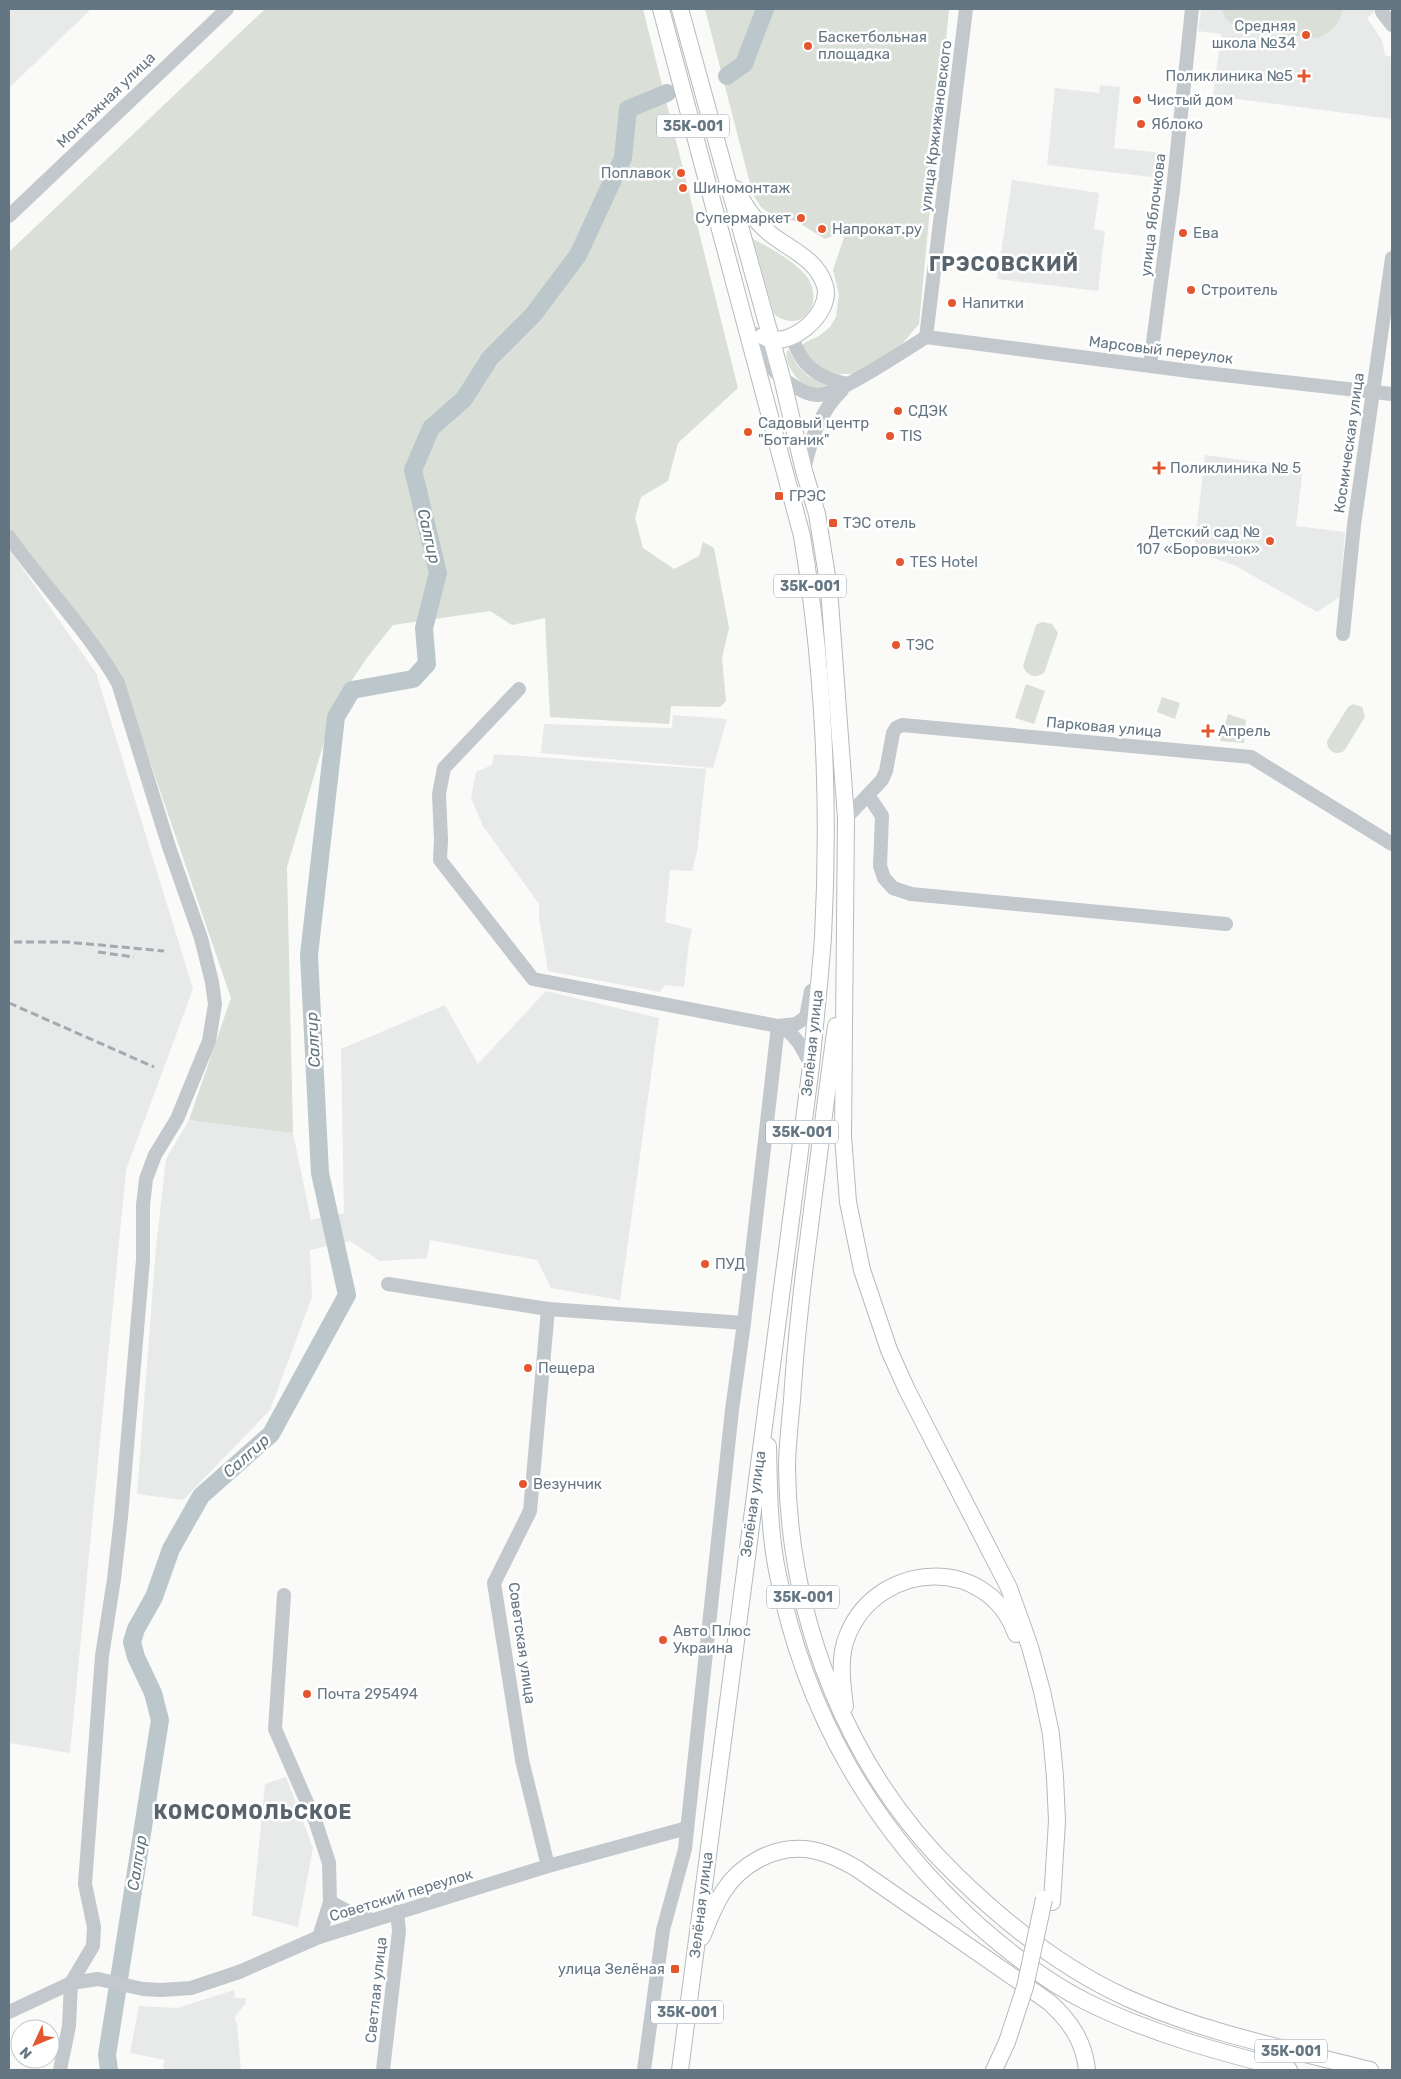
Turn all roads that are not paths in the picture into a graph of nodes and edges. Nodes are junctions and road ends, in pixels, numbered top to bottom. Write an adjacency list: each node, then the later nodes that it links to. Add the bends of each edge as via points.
1 (228, 9): 9 (street, Монтажная улица)
2 (661, 9): 10 (main road, 35К-001)
3 (680, 9): 8 (main road, 35К-001)
4 (966, 9): 14 (street, улица Кржижановского)
5 (1192, 9): 16 (street, улица Яблочкова)
6 (1382, 12): 7 (street)
7 (1392, 25)
8 (725, 169): 13 (main road, via 757,222 779,241 806,257 822,278 826,288 825,303 808,326); 15 (main road, 35К-001)
9 (9, 216)
10 (725, 244): 12 (main road); 27 (main road, 35К-001, via 802,536 823,712)
11 (1392, 258): 19 (street, Космическая улица)
12 (751, 318): 15 (main road, via 761,334); 17 (street, via 765,359)
13 (792, 336): 15 (main road); 18 (street, via 798,354 812,369 830,380)
14 (926, 337): 16 (street, Марсовый переулок); 18 (street)
15 (772, 340): 17 (main road, 35К-001)
16 (1150, 365): 19 (street, Марсовый переулок)
17 (782, 378): 18 (street, via 805,392 817,395); 21 (main road, 35К-001)
18 (848, 384): 21 (street, via 831,401 815,427)
19 (1374, 391): 20 (street, Марсовый переулок); 23 (street, Космическая улица, via 1354,525)
20 (1392, 394)
21 (804, 471): 26 (main road, 35К-001, via 817,514 829,588)
22 (9, 537): 47 (street, via 105,660 118,683 201,938 215,1004 210,1040 177,1119 155,1155 146,1179 139,1309 121,1517 102,1656 85,1884 94,1927 93,1946)
23 (1343, 634)
24 (519, 689): 31 (street, via 444,768 439,794 440,860 533,979)
25 (868, 795): 26 (street, Парковая улица); 28 (street, Парковая улица, via 882,780 892,733 902,725 1247,756); 29 (street, via 882,816 880,866 884,878 893,888 911,894)
26 (846, 818): 30 (main road, 35К-001)
27 (825, 821): 31 (street, Зелёная улица, via 818,876 810,1005 806,1017 796,1024); 32 (main road, Зелёная улица / 35К-001, via 823,937)
28 (1392, 844)
29 (1226, 924)
30 (843, 977): 38 (main road, 35К-001, via 797,1326 787,1464 790,1532 806,1611 821,1665); 41 (main road, via 843,1136 848,1202 862,1270 889,1350 1009,1588 1030,1647 1051,1734 1055,1777 1057,1821)
31 (783, 1026): 32 (street, via 796,1040); 35 (street)
32 (811, 1066): 36 (main road, Зелёная улица / 35К-001)
33 (388, 1284): 34 (street)
34 (548, 1309): 35 (street); 40 (street, Советская улица, via 530,1511 494,1583 522,1760)
35 (744, 1322): 39 (street)
36 (768, 1404): 46 (main road, Зелёная улица / 35К-001); 57 (main road, via 772,1536 777,1574 795,1644 804,1672 845,1762 896,1839 962,1911 1023,1962 1054,1983 1094,2005 1160,2033)
37 (284, 1595): 42 (street, Советский переулок, via 275,1729 316,1823 329,1863)
38 (848, 1726): 41 (main road, via 841,1671 843,1648 853,1624 868,1604 901,1582 934,1576 959,1580 989,1596 1000,1606 1015,1630 1042,1735 1048,1820); 58 (main road, 35К-001, via 886,1792 910,1826 943,1863 1030,1940 1083,1975 1126,1998 1187,2022)
39 (687, 1828): 40 (street, Советский переулок); 52 (street, via 685,1849 663,1930)
40 (548, 1866): 43 (street, Советский переулок)
41 (1048, 1900): 49 (main road, bridge)
42 (330, 1902): 44 (street); 45 (street, Советский переулок)
43 (397, 1912): 44 (street, Советский переулок); 51 (street, Светлая улица, via 399,1931)
44 (372, 1920): 45 (street, Советский переулок)
45 (319, 1937): 47 (street, Советский переулок, via 239,1972 191,1988 160,1990 98,1980)
46 (694, 1954): 53 (main road, Зелёная улица / 35К-001); 56 (main road, via 724,1890 746,1868 769,1854 785,1850 804,1849 822,1853 856,1868 1049,2002 1076,2033)
47 (70, 1983): 48 (street); 50 (street, via 69,2026)
48 (9, 2012)
49 (1011, 2042): 54 (main road); 55 (main road)
50 (60, 2070)
51 (384, 2070)
52 (644, 2070)
53 (680, 2070)
54 (994, 2070)
55 (1004, 2070)
56 (1087, 2070)
57 (1289, 2070)
58 (1370, 2070)

